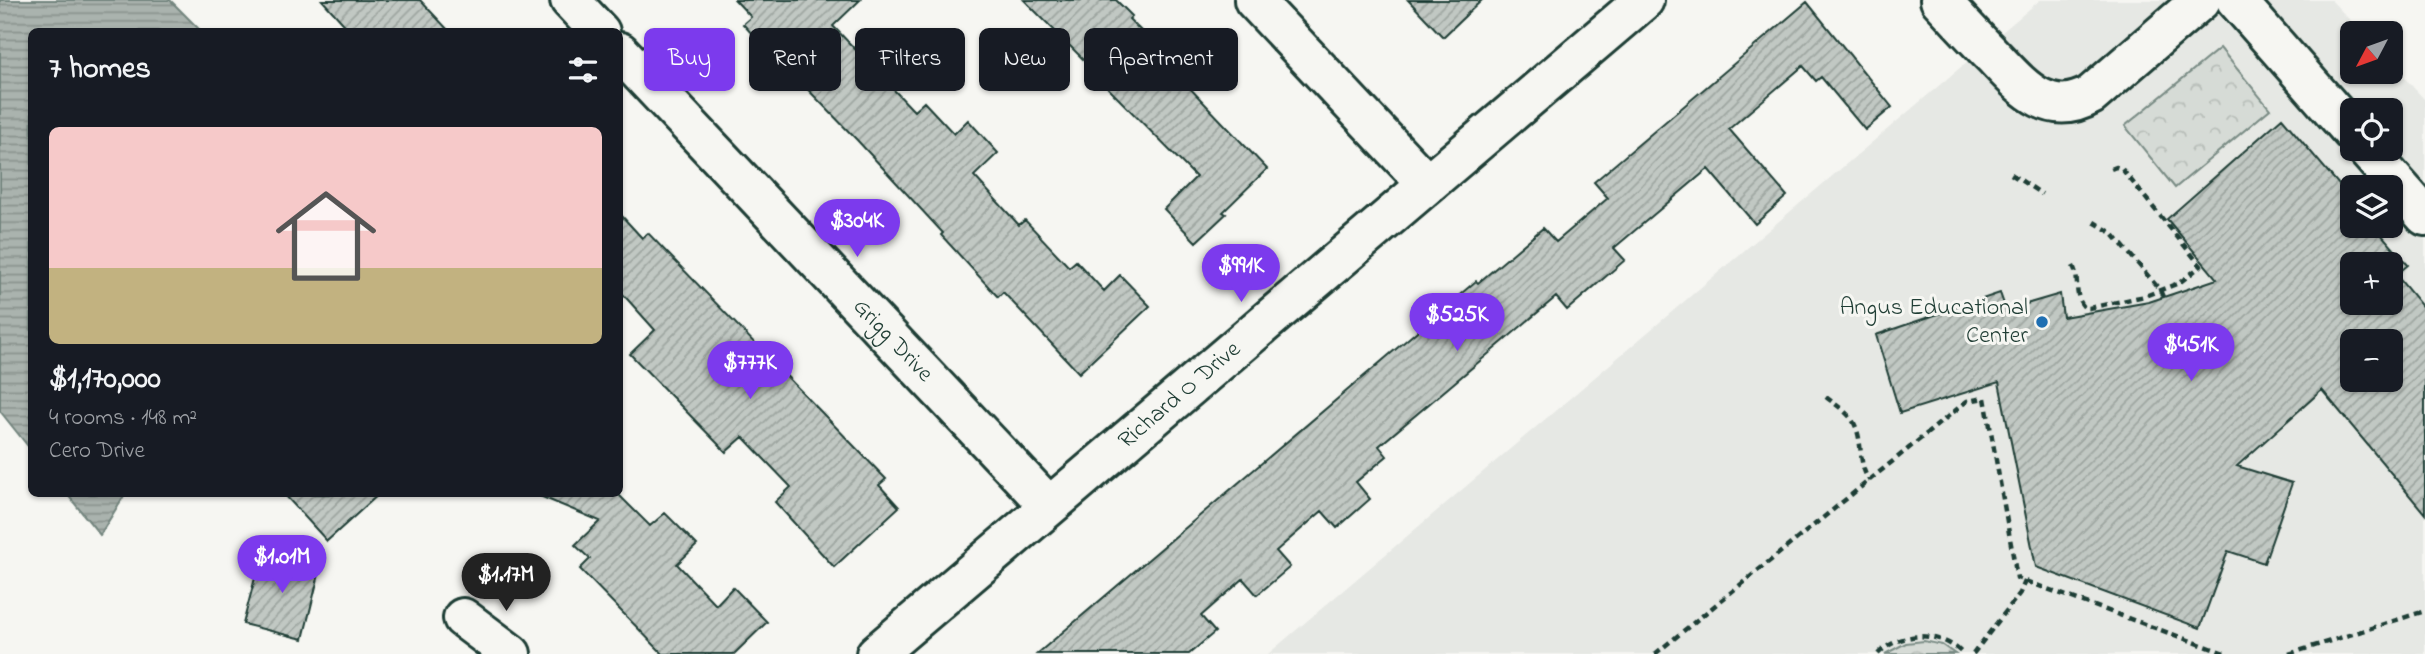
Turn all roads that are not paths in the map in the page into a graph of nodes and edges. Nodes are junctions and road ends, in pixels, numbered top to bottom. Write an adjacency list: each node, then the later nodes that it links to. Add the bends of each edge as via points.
1 (570, 0): 7 (street)
2 (1254, 0): 11 (street)
3 (1644, 0): 11 (street, Richard O Drive)
4 (1940, 0): 5 (street, via 2018,83 2052,103 2067,104 2091,95)
5 (2201, 0)
6 (2236, 0): 9 (street)
7 (596, 28)
8 (623, 55): 13 (street, Grigg Drive)
9 (2340, 118)
10 (2377, 161): 12 (street)
11 (1427, 184): 13 (street, Richard O Drive)
12 (2425, 216)
13 (1049, 506): 16 (street, Richard O Drive)
14 (463, 618): 15 (street)
15 (511, 654)
16 (876, 654)

